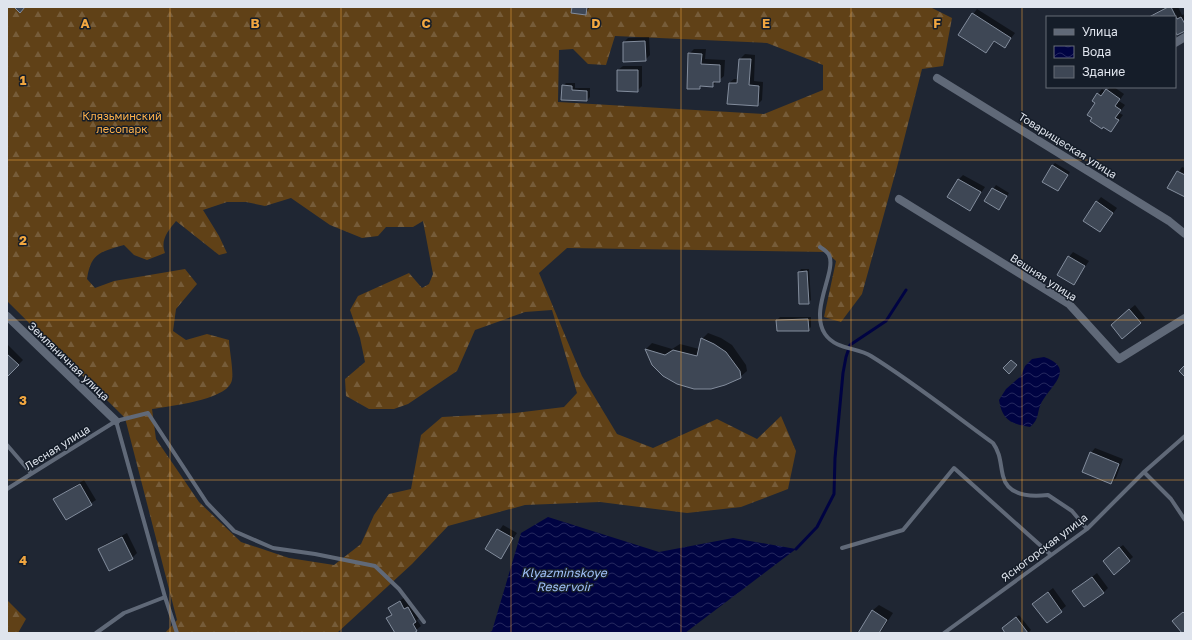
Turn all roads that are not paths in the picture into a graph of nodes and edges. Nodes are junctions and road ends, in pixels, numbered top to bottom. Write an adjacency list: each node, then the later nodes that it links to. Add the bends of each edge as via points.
1 (1185, 38): 2 (street)
2 (1176, 42)
3 (937, 78): 5 (street, Товарищеская улица, via 1169,220)
4 (899, 199): 8 (street, Вешняя улица, via 1069,304 1119,359)
5 (1185, 234)
6 (820, 247): 16 (lane, via 830,256 820,319 821,328 826,336 842,347 870,354 993,443 1000,457 1003,478 1009,486 1018,494 1033,497 1048,495 1072,511)
7 (7, 316): 9 (street, Земляничная улица)
8 (1185, 318)
9 (116, 421): 13 (lane, Лесная улица); 19 (lane); 20 (lane, Лесная улица, via 148,413 207,503 234,531 272,548 375,566 399,589)
10 (1185, 436): 12 (lane, Ясногорская улица)
11 (7, 445): 13 (lane)
12 (1144, 472): 15 (lane, via 1171,499); 16 (lane, Ясногорская улица)
13 (31, 474): 14 (lane, Лесная улица)
14 (7, 489)
15 (1185, 520)
16 (1087, 529): 18 (lane, Ясногорская улица)
17 (842, 548): 18 (lane, via 903,530 954,468)
18 (1050, 554): 23 (lane, Ясногорская улица)
19 (165, 597): 21 (lane, via 124,613); 22 (lane)
20 (424, 622)
21 (96, 633)
22 (177, 633)
23 (944, 633)

